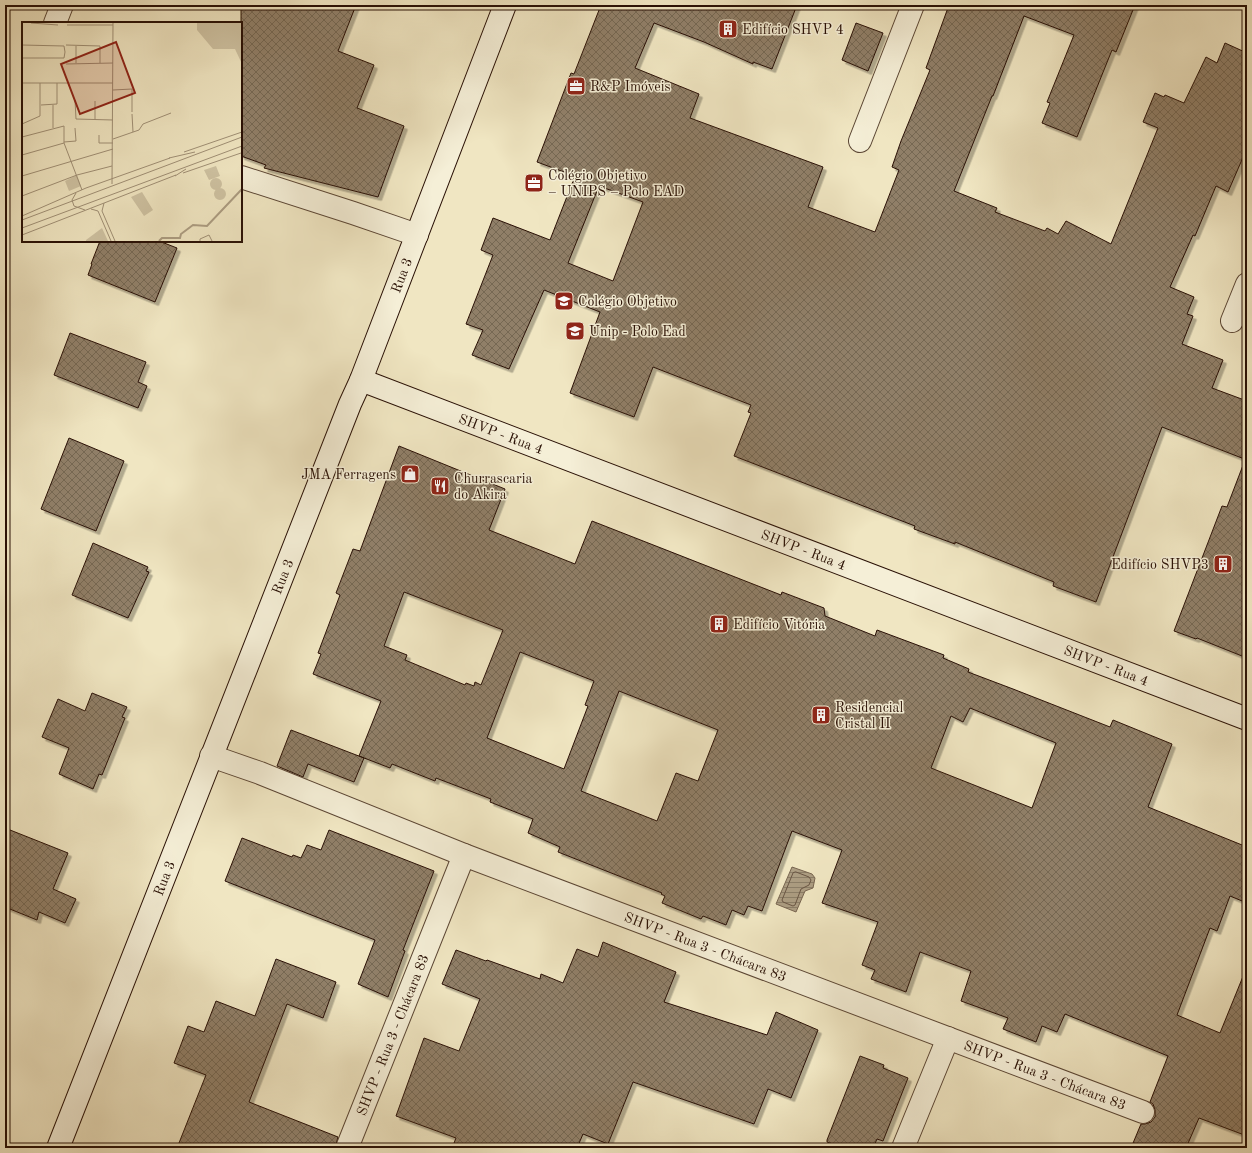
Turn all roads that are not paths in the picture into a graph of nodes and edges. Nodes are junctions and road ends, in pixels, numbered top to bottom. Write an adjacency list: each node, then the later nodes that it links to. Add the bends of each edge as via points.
1 (62, 5): 4 (street)
2 (505, 5): 7 (street, Rua 3)
3 (913, 5): 5 (street)
4 (56, 22)
5 (860, 141)
6 (242, 177): 7 (street)
7 (417, 235): 10 (street, Rua 3)
8 (1247, 284): 9 (street)
9 (1232, 321)
10 (361, 380): 11 (street, SHVP - Rua 4); 12 (street, Rua 3)
11 (1247, 719)
12 (211, 756): 13 (street, SHVP - Rua 3 - Chácara 83); 16 (street, Rua 3)
13 (464, 854): 14 (street, SHVP - Rua 3 - Chácara 83); 17 (street, SHVP - Rua 3 - Chácara 83)
14 (948, 1038): 15 (street, SHVP - Rua 3 - Chácara 83); 18 (street, SHVP - Rua 3 - Chácara 83)
15 (1143, 1112)
16 (58, 1148)
17 (347, 1148)
18 (903, 1148)

